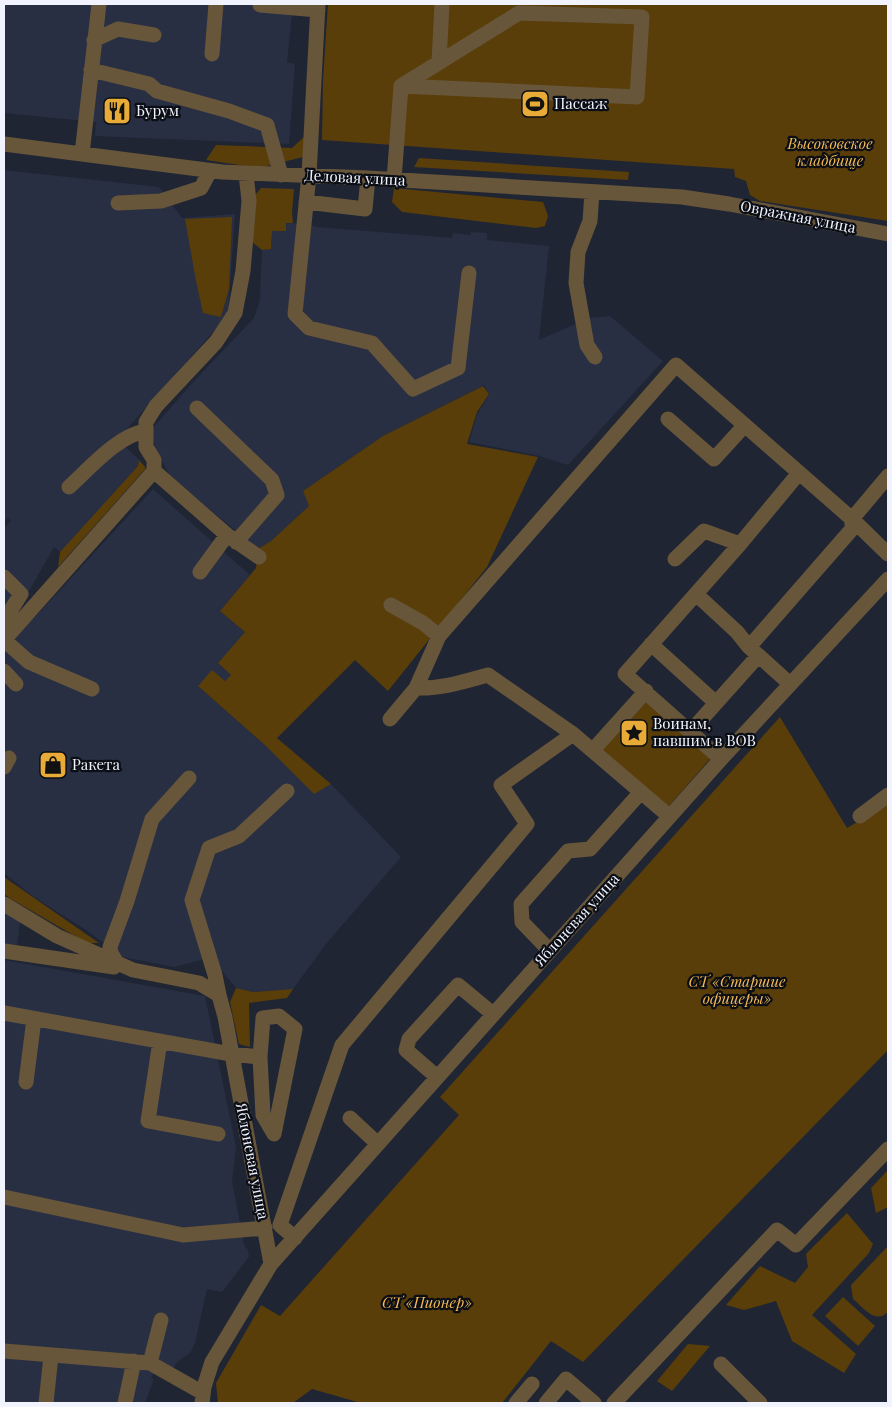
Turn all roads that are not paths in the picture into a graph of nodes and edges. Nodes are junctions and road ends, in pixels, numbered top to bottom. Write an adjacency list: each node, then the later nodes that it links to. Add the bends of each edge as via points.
1 (99, 4): 7 (street)
2 (216, 4): 8 (street)
3 (442, 4): 9 (street)
4 (260, 5): 5 (street)
5 (318, 7): 17 (street)
6 (154, 35): 7 (street, via 118,29)
7 (94, 40): 10 (street)
8 (212, 54)
9 (439, 62): 11 (street); 11 (street, via 519,13 642,17 637,97)
10 (91, 70): 13 (street); 16 (street, via 149,84 157,91 267,125)
11 (401, 86): 19 (street)
12 (4, 144): 13 (street, Деловая улица)
13 (82, 154): 14 (street, Деловая улица)
14 (210, 171): 15 (street, Деловая улица); 23 (street, via 201,188 161,202)
15 (246, 174): 16 (street, Деловая улица); 30 (street, via 248,211 243,271 235,313 216,342 156,406 146,422)
16 (281, 175): 17 (street, Деловая улица)
17 (309, 175): 18 (street, Деловая улица); 22 (street)
18 (368, 178): 19 (street, Деловая улица); 22 (street, via 365,209)
19 (394, 180): 20 (street, Деловая улица)
20 (592, 192): 21 (street, Деловая улица); 26 (street, via 590,221 578,252 576,283 587,345)
21 (708, 200): 24 (street, Овражная улица)
22 (306, 202): 25 (street, via 295,314 309,328 372,343 413,388 458,368)
23 (118, 203)
24 (888, 234)
25 (469, 273)
26 (595, 357)
27 (197, 408): 36 (street, via 272,480 277,494)
28 (668, 419): 29 (street, via 714,459)
29 (745, 425): 32 (street); 47 (street, via 676,365)
30 (146, 432): 31 (street, via 146,447 154,460); 34 (street, via 135,433 114,446)
31 (154, 471): 36 (street); 48 (street)
32 (799, 473): 35 (street); 37 (street)
33 (888, 476): 35 (street)
34 (69, 487)
35 (852, 519): 38 (street); 50 (street, via 852,529)
36 (232, 538): 39 (street); 41 (street)
37 (740, 544): 40 (street, via 704,531); 44 (street)
38 (888, 554)
39 (259, 557)
40 (675, 559)
41 (200, 572)
42 (4, 577): 46 (street, via 20,594)
43 (888, 579): 53 (street, Яблоневая улица)
44 (696, 594): 49 (street); 50 (street)
45 (391, 605): 47 (street)
46 (4, 621)
47 (439, 636): 54 (street)
48 (4, 640): 55 (street, via 29,662)
49 (651, 644): 56 (street, via 625,674); 57 (street)
50 (753, 651): 53 (street); 57 (street)
51 (4, 671): 52 (street)
52 (16, 684)
53 (789, 684): 62 (street, Яблоневая улица)
54 (416, 688): 58 (street); 60 (street, via 451,686 488,675)
55 (92, 689)
56 (646, 691): 59 (street); 61 (street)
57 (716, 703): 59 (street)
58 (390, 719)
59 (692, 731): 62 (street)
60 (573, 734): 61 (street); 89 (street, via 501,786 527,824 342,1045 280,1225)
61 (593, 750): 65 (street)
62 (721, 759): 67 (street, Яблоневая улица)
63 (189, 778): 72 (street, via 152,819 110,947)
64 (287, 791): 74 (street, Яблоневая улица, via 239,836 209,848 192,900)
65 (641, 792): 67 (street); 71 (street, via 590,850 568,851 521,904 522,922)
66 (888, 795): 68 (street)
67 (669, 816): 71 (street, Яблоневая улица)
68 (860, 816)
69 (4, 904): 72 (street, via 57,936)
70 (4, 951): 73 (street)
71 (550, 951): 76 (street, Яблоневая улица)
72 (117, 963): 73 (street)
73 (133, 970): 74 (street, via 199,983)
74 (218, 995): 79 (street, Яблоневая улица)
75 (4, 1013): 77 (street)
76 (493, 1014): 81 (street, Яблоневая улица); 81 (street, via 458,985 409,1038 406,1050)
77 (34, 1018): 78 (street); 82 (street)
78 (160, 1041): 79 (street); 84 (street, via 148,1121)
79 (231, 1054): 80 (street); 88 (street, Яблоневая улица)
80 (260, 1057): 80 (street, via 263,1115 274,1134 295,1029 280,1016 263,1018)
81 (438, 1077): 85 (street, Яблоневая улица)
82 (26, 1082)
83 (350, 1118): 85 (street)
84 (218, 1134)
85 (378, 1144): 89 (street, Яблоневая улица)
86 (888, 1149): 104 (street, via 796,1246 777,1230)
87 (4, 1197): 88 (street, via 183,1235)
88 (265, 1228): 90 (street, Яблоневая улица)
89 (295, 1238): 90 (street, Яблоневая улица)
90 (271, 1264): 98 (street, Яблоневая улица, via 212,1362)
91 (161, 1320): 95 (street)
92 (4, 1350): 93 (street)
93 (51, 1356): 94 (street); 99 (street)
94 (134, 1361): 95 (street); 100 (street)
95 (150, 1363): 98 (street)
96 (721, 1364): 105 (street)
97 (532, 1384): 101 (street)
98 (203, 1398)
99 (46, 1403)
100 (125, 1403)
101 (516, 1403)
102 (546, 1403): 103 (street, via 566,1380)
103 (594, 1403)
104 (614, 1403)
105 (760, 1403)

